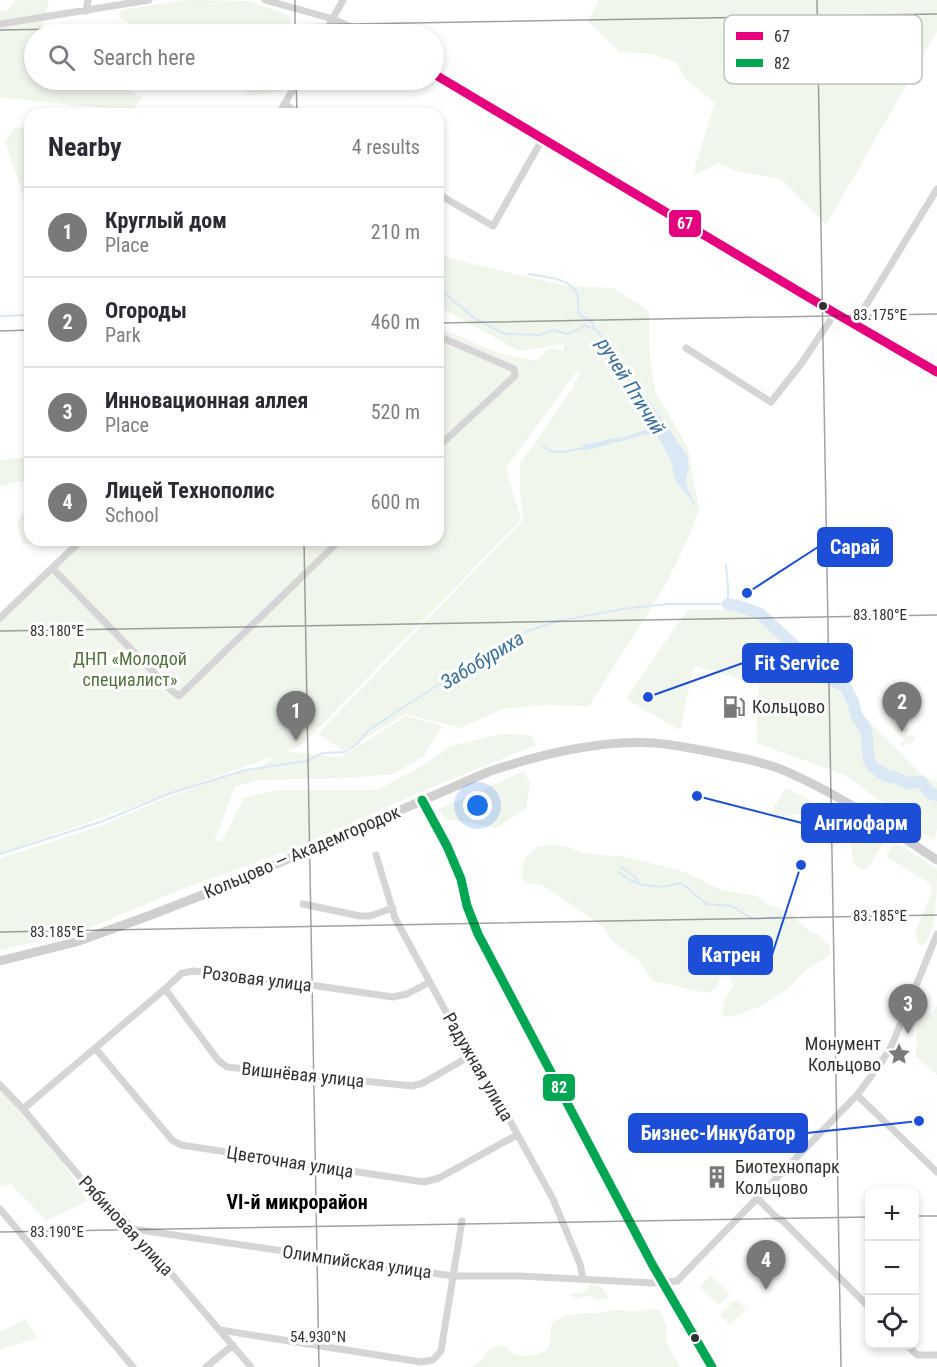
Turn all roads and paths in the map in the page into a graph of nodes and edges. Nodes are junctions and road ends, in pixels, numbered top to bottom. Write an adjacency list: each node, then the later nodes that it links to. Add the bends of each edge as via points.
1 (88, 0): 6 (street)
2 (149, 0): 5 (street)
3 (265, 0): 7 (street)
4 (343, 0): 7 (street)
5 (104, 4): 6 (street)
6 (86, 11): 8 (street)
7 (333, 20): 9 (street); 10 (street)
8 (0, 24)
9 (330, 24)
10 (342, 24)
11 (444, 80): 16 (street)
12 (292, 90): 13 (street)
13 (284, 104): 14 (street); 15 (street)
14 (282, 108)
15 (291, 108)
16 (543, 138): 18 (street, via 493,226); 19 (street)
17 (937, 189): 20 (street)
18 (444, 197)
19 (835, 314): 20 (street); 22 (street, via 771,402)
20 (856, 326): 23 (street)
21 (444, 339): 24 (street, via 514,369 515,376)
22 (686, 348)
23 (937, 372)
24 (444, 441)
25 (76, 546): 27 (street)
26 (334, 546): 27 (street, via 179,696)
27 (52, 568): 28 (street)
28 (0, 618)
29 (422, 800): 31 (main road, Кольцово — Академгородок, via 530,758 607,745 654,743 747,759 790,773 871,817); 35 (main road, Кольцово — Академгородок, via 151,915 76,942); 51 (street, via 461,879 478,934)
30 (376, 855): 33 (street, Радужная улица)
31 (937, 860)
32 (303, 904): 33 (street, via 360,916)
33 (393, 908): 36 (street, Радужная улица)
34 (937, 934): 41 (street, via 892,1045)
35 (0, 962)
36 (430, 982): 37 (street, Розовая улица, via 393,997 194,971 182,974); 39 (street, Радужная улица)
37 (165, 989): 38 (street, Розовая улица); 39 (street, Вишнёвая улица, via 227,1067 412,1086)
38 (95, 1048): 42 (street, Розовая улица); 43 (street, Цветочная улица, via 172,1140 181,1145 424,1182 439,1178)
39 (470, 1056): 43 (street, Радужная улица)
40 (0, 1085): 42 (street, Рябиновая улица)
41 (857, 1095): 44 (street); 45 (street)
42 (23, 1108): 48 (street, Рябиновая улица, via 79,1176)
43 (517, 1135): 50 (street, Радужная улица, via 553,1199)
44 (937, 1172)
45 (757, 1198): 51 (street, via 684,1275 677,1281); 52 (street)
46 (0, 1209): 57 (street)
47 (462, 1221): 49 (street)
48 (133, 1229): 49 (street, Олимпийская улица); 53 (street, Рябиновая улица)
49 (453, 1276): 50 (street, Олимпийская улица); 53 (street, via 441,1351 433,1360 421,1362)
50 (583, 1278): 51 (street, Олимпийская улица)
51 (663, 1282): 60 (street)
52 (865, 1303)
53 (220, 1330): 54 (street, Рябиновая улица)
54 (233, 1345): 58 (street); 59 (street, Рябиновая улица)
55 (911, 1349): 56 (street, via 917,1355)
56 (937, 1355)
57 (133, 1367)
58 (206, 1367)
59 (251, 1367)
60 (712, 1367)

